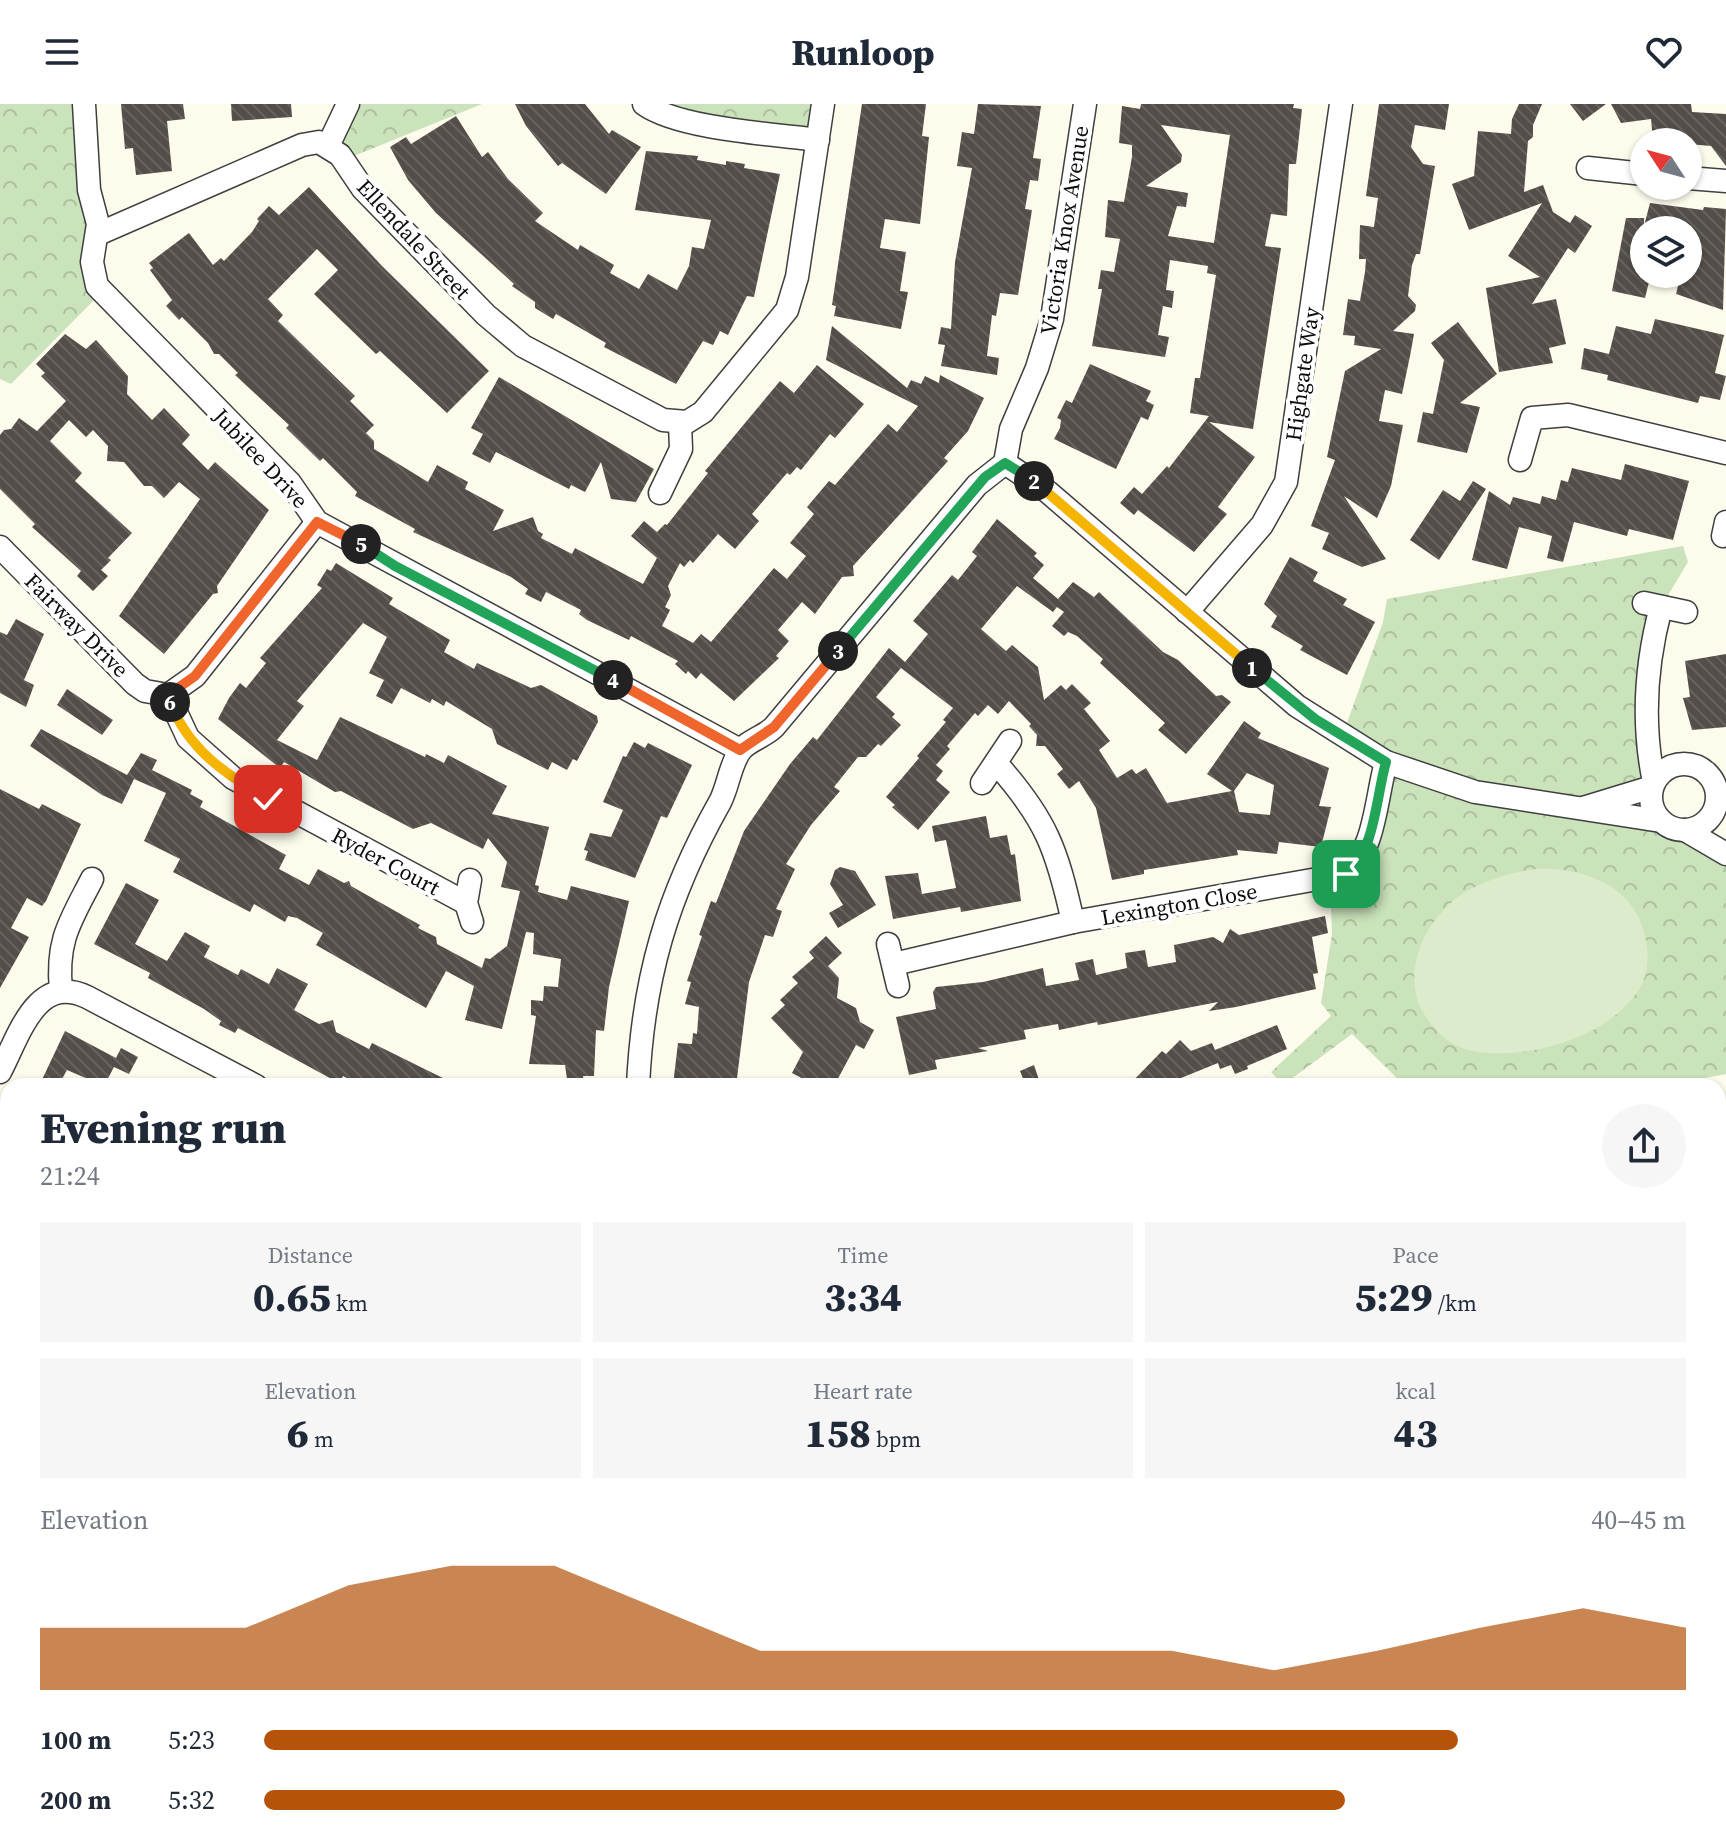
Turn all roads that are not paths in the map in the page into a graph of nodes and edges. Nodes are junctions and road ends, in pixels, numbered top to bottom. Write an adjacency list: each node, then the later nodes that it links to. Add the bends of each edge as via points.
1 (84, 104): 13 (street, Jubilee Drive, via 89,190)
2 (348, 104): 8 (street)
3 (644, 104): 7 (street, via 696,123)
4 (823, 104): 7 (street)
5 (1085, 104): 17 (street, Victoria Knox Avenue, via 1052,319 1011,429)
6 (1341, 104): 21 (street, Highgate Way, via 1286,482 1262,525)
7 (818, 140): 14 (street, via 787,310 714,400)
8 (328, 146): 13 (street, via 302,145); 14 (street, Ellendale Street, via 363,189 510,336 663,420)
9 (1588, 168): 10 (street)
10 (1630, 172)
11 (1702, 179): 12 (street)
12 (1726, 181)
13 (98, 234): 19 (street, Jubilee Drive, via 92,262 101,293 290,483)
14 (680, 424): 18 (street, via 681,449)
15 (1726, 453): 16 (street, via 1568,415 1532,418)
16 (1520, 460)
17 (1005, 463): 21 (street, via 1048,492); 26 (street, via 977,485 774,727)
18 (660, 493)
19 (317, 522): 23 (street, via 195,676); 26 (street, Jubilee Drive)
20 (0, 547): 23 (street, Fairway Drive, via 135,684)
21 (1187, 612): 27 (street, via 1297,706)
22 (1686, 612): 24 (street, via 1652,605)
23 (168, 695): 40 (street, Ryder Court, via 188,738 233,778 469,913)
24 (1650, 735): 29 (street); 32 (street)
25 (1010, 741): 28 (street)
26 (740, 750): 46 (street, via 729,784 667,911 642,1023)
27 (1386, 762): 34 (street, via 1475,792); 41 (street, Lexington Close, via 1366,851 1346,874)
28 (996, 763): 31 (street); 41 (street, via 1047,831)
29 (1675, 767): 30 (street); 32 (street)
30 (1716, 772): 33 (street)
31 (982, 783)
32 (1653, 784): 34 (street); 35 (street, via 1653,810)
33 (1718, 807): 36 (street, via 1696,828); 37 (street)
34 (1578, 810): 35 (street)
35 (1661, 821): 36 (street)
36 (1685, 830): 38 (street)
37 (1726, 841)
38 (1726, 854)
39 (92, 879): 43 (street, via 62,940)
40 (470, 880)
41 (1073, 922): 42 (street, Lexington Close)
42 (893, 965)
43 (61, 991): 44 (street, via 37,1003); 45 (street, via 87,997)
44 (0, 1072)
45 (241, 1078)
46 (639, 1078)
47 (1726, 1517): 48 (street)
48 (1726, 1530)

